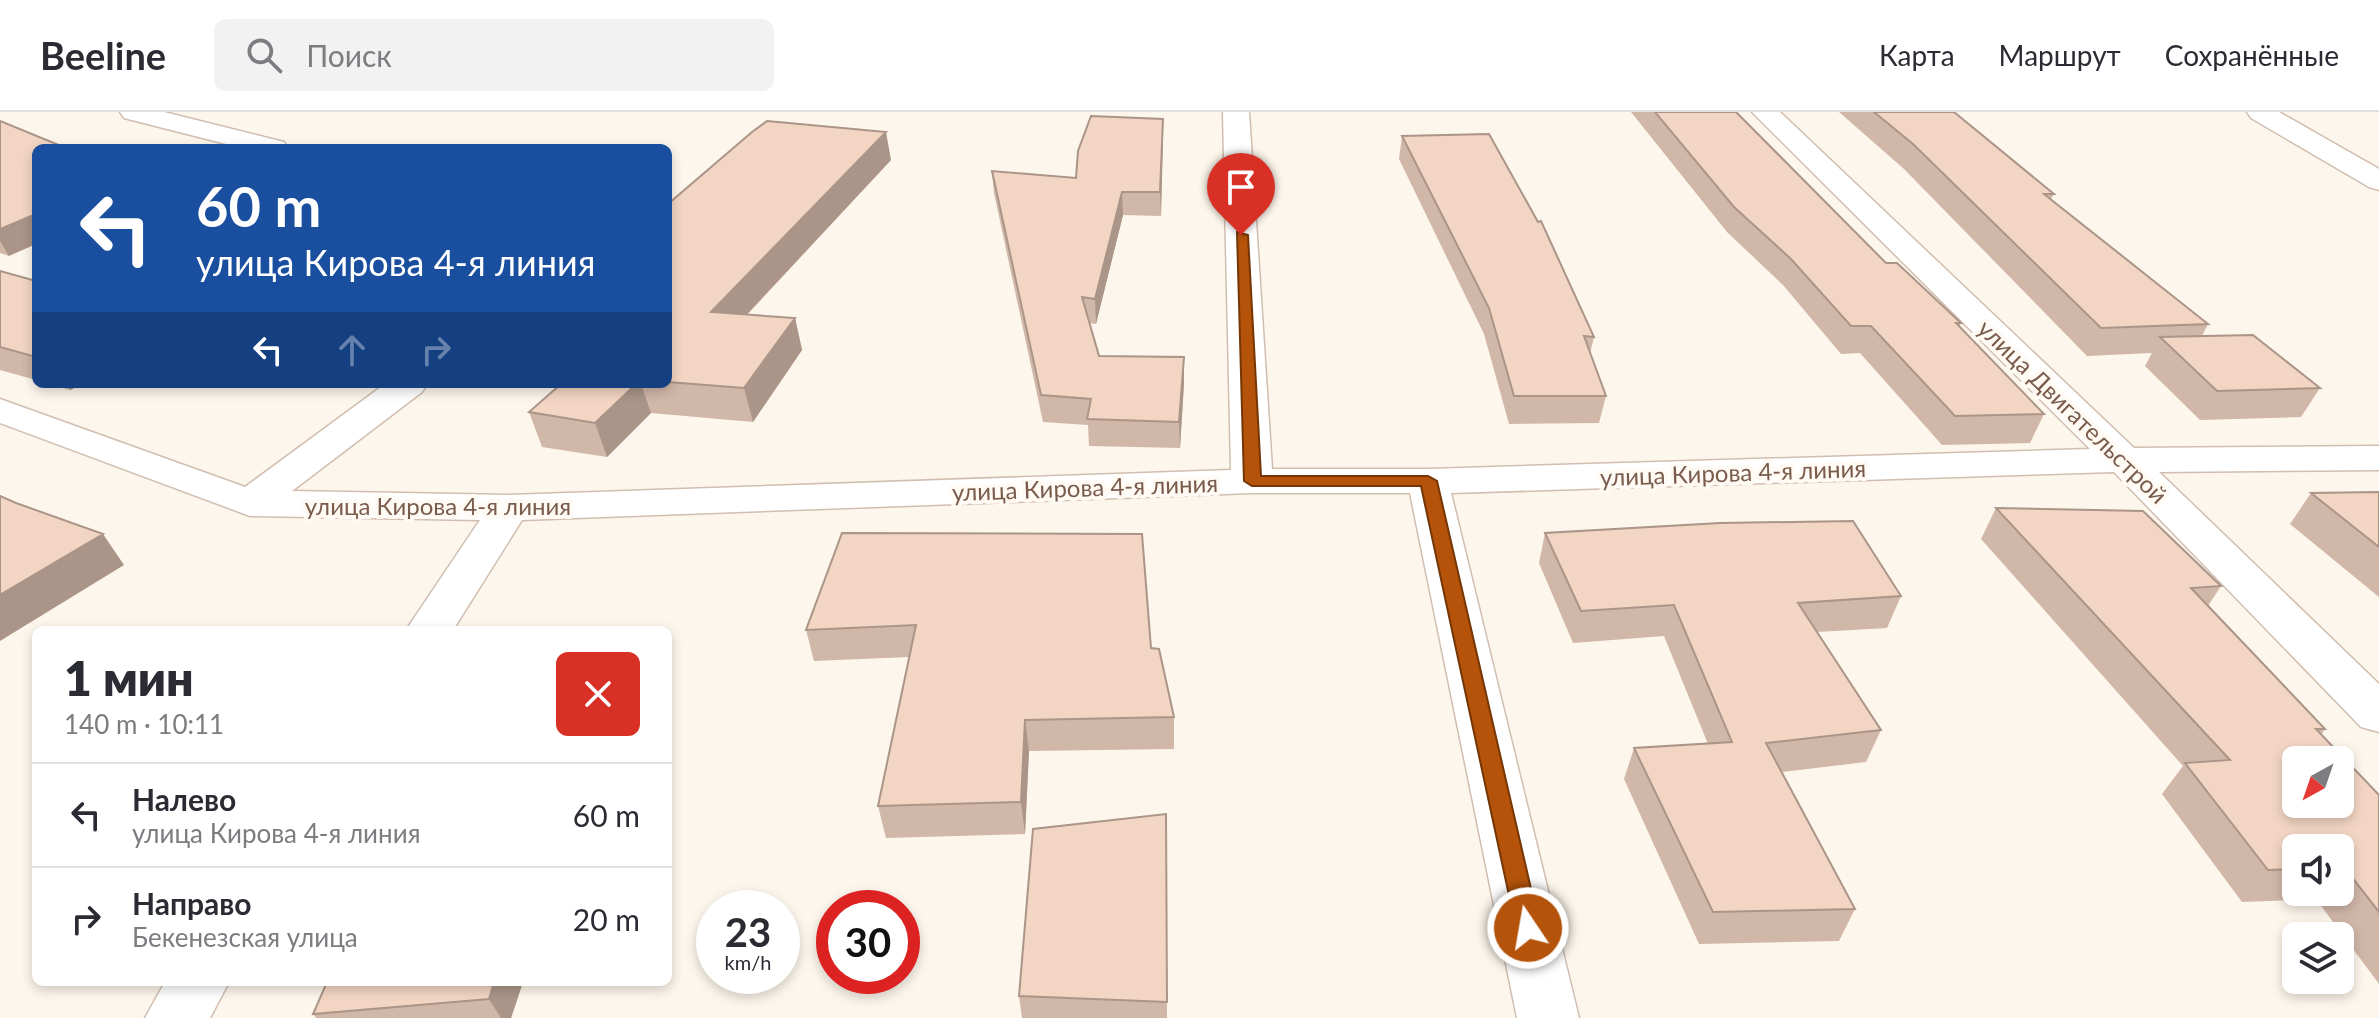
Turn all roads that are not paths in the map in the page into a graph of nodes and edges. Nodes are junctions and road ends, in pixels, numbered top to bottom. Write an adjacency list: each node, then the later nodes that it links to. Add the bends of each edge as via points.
1 (133, 112): 5 (street)
2 (1236, 112): 11 (street)
3 (1765, 112): 10 (street, улица Двигательстрой)
4 (2260, 112): 6 (street)
5 (258, 144)
6 (2379, 181)
7 (404, 388): 13 (street)
8 (0, 410): 13 (street, улица Кирова 4-я линия)
9 (2379, 458): 10 (street, улица Кирова 4-я линия)
10 (2124, 460): 12 (street, улица Кирова 4-я линия); 16 (street, улица Двигательстрой)
11 (1252, 481): 12 (street, улица Кирова 4-я линия); 14 (street, улица Кирова 4-я линия)
12 (1428, 481): 19 (street)
13 (250, 503): 14 (street, улица Кирова 4-я линия)
14 (509, 508): 15 (street)
15 (432, 626)
16 (2379, 714)
17 (196, 986): 18 (street)
18 (176, 1018)
19 (1548, 1018)

